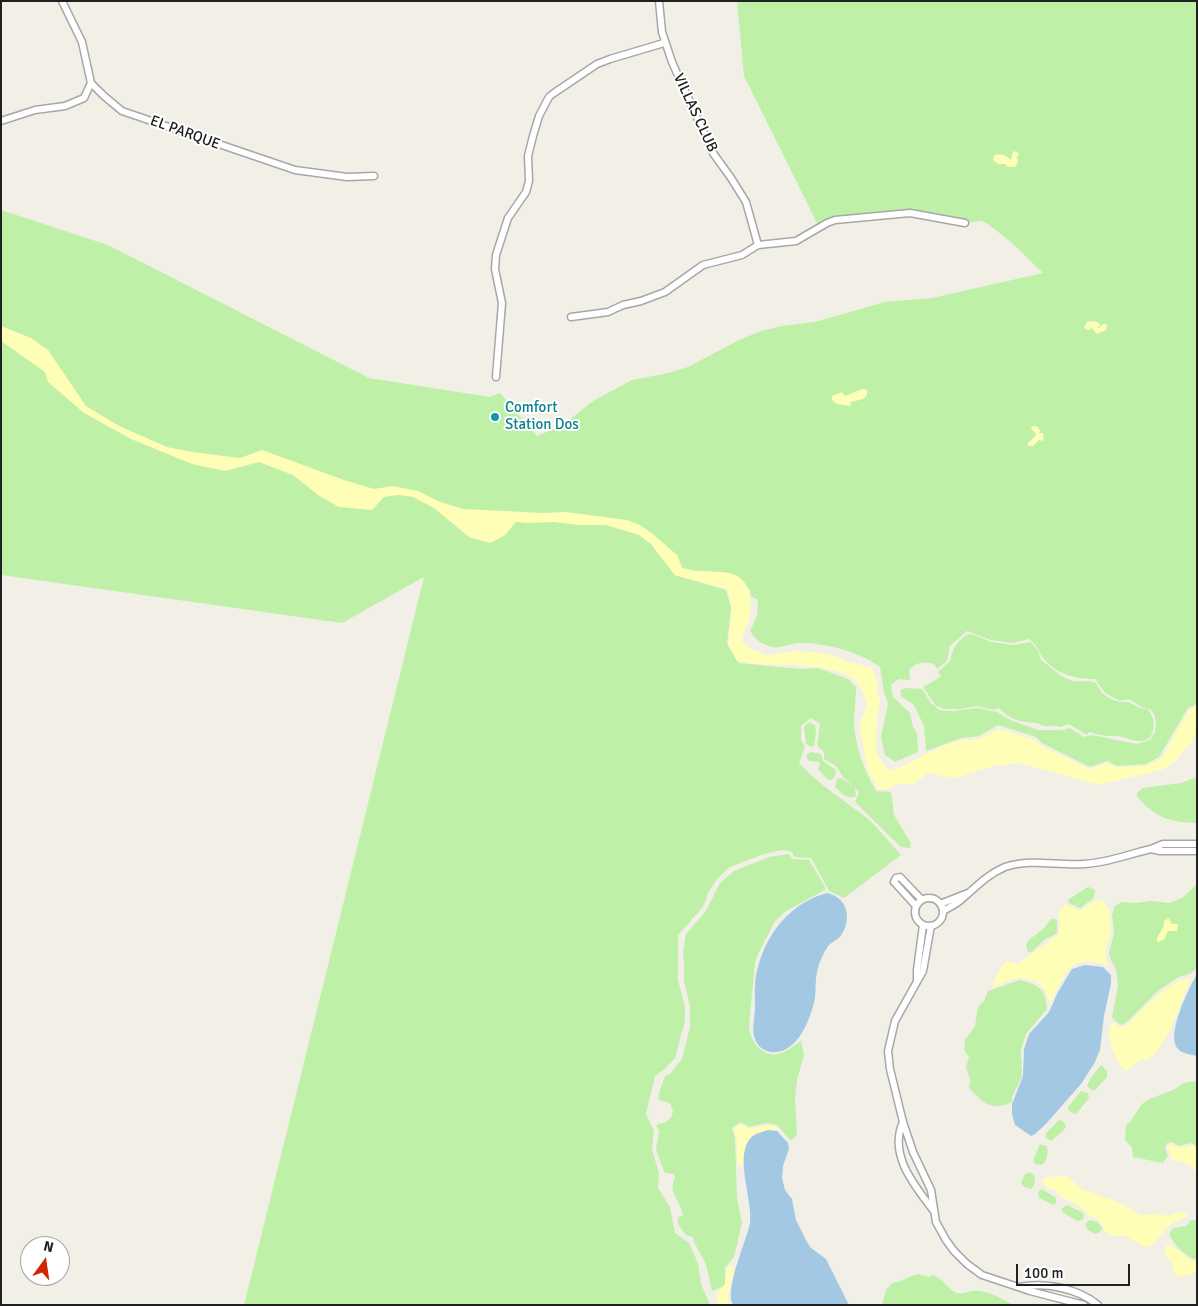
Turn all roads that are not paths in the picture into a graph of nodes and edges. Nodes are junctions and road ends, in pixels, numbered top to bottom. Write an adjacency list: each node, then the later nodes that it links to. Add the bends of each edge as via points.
1 (62, 1): 4 (street, via 82,42)
2 (659, 1): 3 (street, VILLAS CLUB)
3 (664, 43): 8 (street, VILLAS CLUB, via 713,153 746,202); 10 (street, via 597,64 554,93 539,116 528,156 526,192 503,229 495,262 502,303)
4 (91, 83): 5 (street, via 84,98 65,106 35,110); 6 (street, EL PARQUE, via 122,111 235,151 295,170 347,177)
5 (1, 121)
6 (374, 176)
7 (965, 223): 8 (street, via 895,214 836,220 796,240)
8 (758, 246): 9 (street, via 742,255 703,265 665,292 608,312)
9 (571, 317)
10 (496, 377)
11 (1197, 844): 12 (street, via 1163,844)
12 (1151, 849): 13 (street); 14 (street, via 1096,863 1009,866 990,875)
13 (1197, 851)
14 (968, 893): 16 (street); 18 (street)
15 (922, 900): 16 (street, via 932,899); 17 (street); 17 (street, via 900,877 896,878 894,882)
16 (940, 904): 18 (street)
17 (916, 906): 19 (street, via 916,918)
18 (943, 911): 20 (street, via 938,922)
19 (923, 926): 20 (street); 21 (street)
20 (931, 926): 21 (street, via 923,972)
21 (917, 981): 22 (street, via 898,1015 889,1044 890,1069)
22 (903, 1122): 23 (street); 24 (street, via 900,1149)
23 (919, 1165): 24 (street); 25 (street, via 931,1190)
24 (907, 1172): 25 (street)
25 (934, 1211): 26 (street, via 946,1240 967,1264 982,1275)
26 (1018, 1287): 27 (street); 28 (street, via 1056,1287 1078,1293)
27 (1084, 1305)
28 (1098, 1305)

